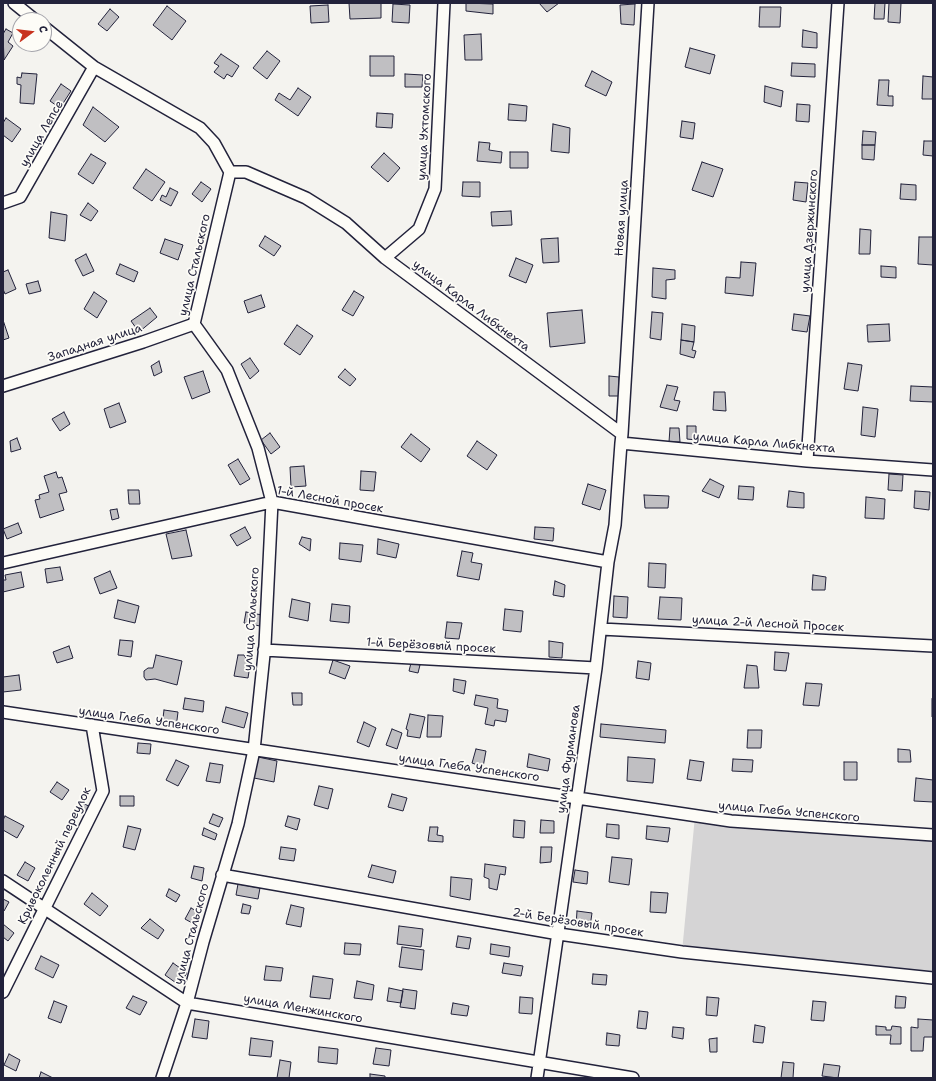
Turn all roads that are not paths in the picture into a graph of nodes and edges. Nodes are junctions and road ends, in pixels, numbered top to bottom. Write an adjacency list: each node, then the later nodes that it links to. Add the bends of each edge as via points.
1 (14, 3): 5 (street)
2 (444, 3): 10 (street, улица Ухтомского, via 435,190 419,230)
3 (648, 3): 13 (street, Новая улица)
4 (838, 3): 14 (street, улица Дзержинского)
5 (25, 12)
6 (52, 34): 7 (street)
7 (94, 68): 8 (street, via 200,128 214,143); 9 (street, улица Лепсе, via 20,197)
8 (230, 172): 10 (street, улица Карла Либкнехта, via 246,172 306,198 346,223); 11 (street, улица Стальского)
9 (3, 203)
10 (385, 258): 13 (street, улица Карла Либкнехта)
11 (194, 324): 12 (street, Западная улица); 16 (street, улица Стальского, via 227,370 258,448)
12 (3, 386)
13 (622, 438): 14 (street, улица Карла Либкнехта); 17 (street, улица Фурманова, via 615,525)
14 (807, 461): 15 (street, улица Карла Либкнехта)
15 (933, 470)
16 (272, 502): 17 (street, 1-й Лесной просек); 18 (street, 1-й Лесной просек); 21 (street, улица Стальского)
17 (608, 562): 19 (street, улица Фурманова)
18 (3, 563)
19 (601, 629): 20 (street, улица 2-й Лесной Просек); 22 (street, улица Фурманова)
20 (933, 646)
21 (264, 650): 22 (street, 1-й Берёзовый просек); 25 (street, улица Стальского)
22 (596, 668): 26 (street, улица Фурманова)
23 (3, 712): 24 (street, улица Глеба Успенского)
24 (92, 725): 25 (street, улица Глеба Успенского); 30 (street, Кривоколенный переулок, via 102,791)
25 (254, 750): 26 (street, улица Глеба Успенского); 28 (street, улица Стальского, via 238,824)
26 (577, 797): 27 (street, улица Глеба Успенского, via 731,821); 31 (street, улица Фурманова)
27 (933, 836)
28 (222, 875): 31 (street, 2-й Берёзовый просек); 34 (street, улица Стальского)
29 (3, 881): 30 (street, улица Менжинского)
30 (45, 909): 33 (street, Кривоколенный переулок); 34 (street, улица Менжинского)
31 (558, 934): 32 (street, 2-й Берёзовый просек, via 682,952); 35 (street, улица Фурманова)
32 (933, 978)
33 (3, 992)
34 (188, 1002): 35 (street, улица Менжинского); 36 (street, улица Стальского)
35 (539, 1062): 37 (street, улица Фурманова); 38 (street, улица Менжинского)
36 (162, 1078)
37 (537, 1078)
38 (633, 1078)

